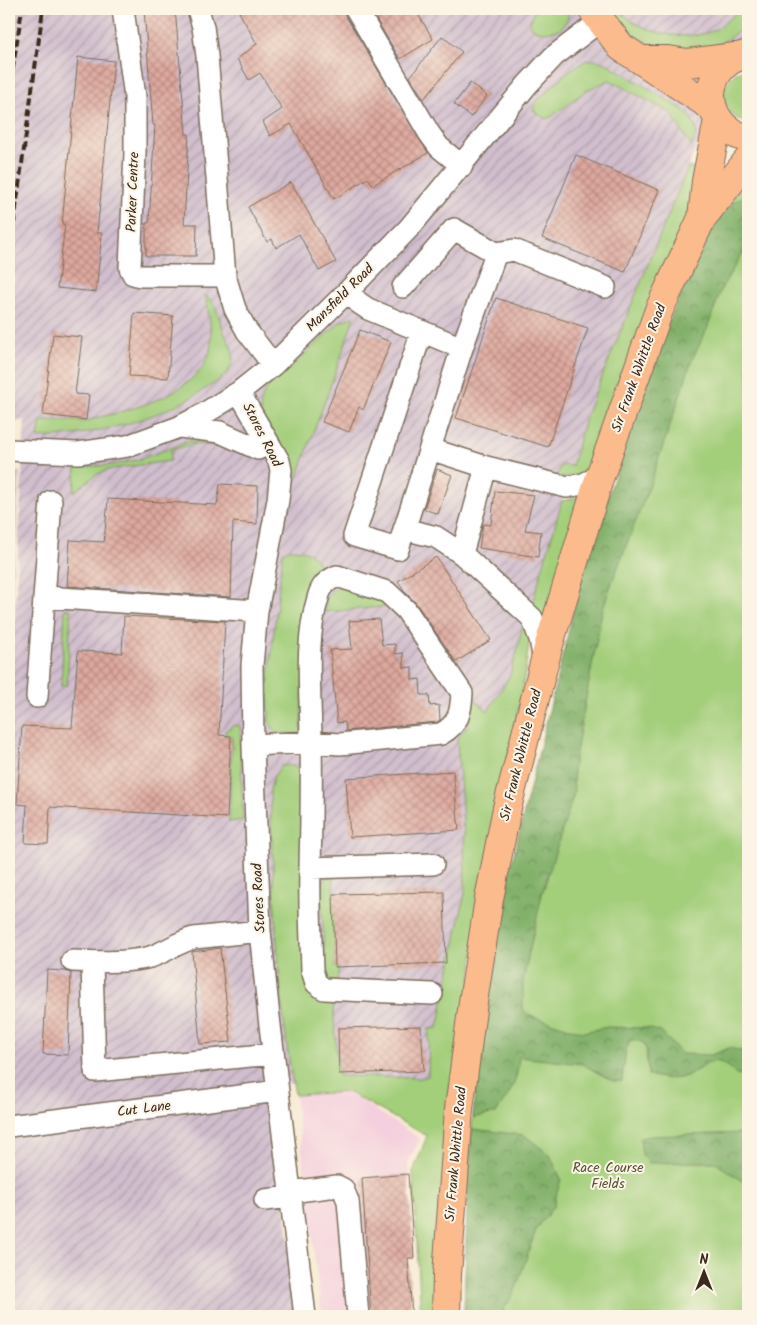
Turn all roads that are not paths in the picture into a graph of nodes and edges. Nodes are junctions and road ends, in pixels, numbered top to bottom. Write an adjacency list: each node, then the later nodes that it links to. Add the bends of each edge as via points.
1 (198, 9): 13 (street, via 207,56)
2 (356, 9): 10 (street, via 429,133 439,147)
3 (124, 13): 13 (street, Parker Centre, via 135,98 130,268 133,274 140,276)
4 (596, 15): 6 (main road, Mansfield Road, via 621,46); 10 (street, Mansfield Road, via 527,85)
5 (742, 56): 6 (main road, via 688,63); 7 (main road, Sir Frank Whittle Road, via 726,64 718,73 711,95)
6 (642, 60): 7 (main road, Mansfield Road)
7 (715, 113): 8 (main road, Mansfield Road, via 727,130); 11 (main road, Sir Frank Whittle Road)
8 (748, 138)
9 (748, 160): 11 (main road, Sir Frank Whittle Road)
10 (462, 166): 16 (street, Mansfield Road, via 410,227)
11 (702, 218): 26 (main road, Sir Frank Whittle Road, via 659,310)
12 (496, 253): 14 (street, via 454,229); 15 (street, via 514,250); 18 (street)
13 (225, 276): 19 (street, via 246,331)
14 (402, 287)
15 (605, 287)
16 (348, 291): 17 (street, via 368,309); 19 (street, Mansfield Road)
17 (422, 331): 18 (street); 29 (street, via 354,536 398,549)
18 (462, 348): 23 (street)
19 (273, 365): 20 (street, Mansfield Road)
20 (234, 395): 21 (street, Mansfield Road); 22 (street, Stores Road); 27 (street, Stores Road, via 279,461)
21 (180, 427): 22 (street, via 220,432); 24 (street, Mansfield Road, via 114,449 78,453)
22 (258, 449): 27 (street, Stores Road)
23 (430, 449): 25 (street); 29 (street)
24 (9, 450)
25 (486, 467): 26 (street, via 567,488); 30 (street)
26 (600, 476): 33 (main road, Sir Frank Whittle Road)
27 (280, 480): 32 (street, Stores Road)
28 (51, 501): 31 (street)
29 (404, 529): 30 (street, via 436,537)
30 (462, 554): 33 (street, via 532,618)
31 (45, 597): 32 (street); 34 (street)
32 (257, 611): 36 (street, Stores Road, via 252,665)
33 (544, 662): 48 (main road, Sir Frank Whittle Road, via 507,808 473,1002 458,1121)
34 (37, 697)
35 (311, 742): 35 (street, via 340,744 442,734 457,720 462,693 406,610 387,592 337,576 326,580 318,596 311,630); 36 (street); 38 (street)
36 (253, 745): 39 (street, Stores Road)
37 (433, 864): 38 (street)
38 (310, 868): 40 (street, via 312,970 316,983 324,989)
39 (260, 931): 41 (street, Stores Road); 41 (street, via 184,940 148,958 82,962 95,1071)
40 (432, 994)
41 (273, 1054): 42 (street, Stores Road)
42 (278, 1091): 43 (street, Cut Lane); 44 (street, Stores Road)
43 (9, 1126)
44 (290, 1194): 45 (street); 46 (street, Stores Road); 47 (street, via 337,1186 343,1189 348,1201)
45 (265, 1200)
46 (305, 1316)
47 (358, 1316)
48 (446, 1316)

